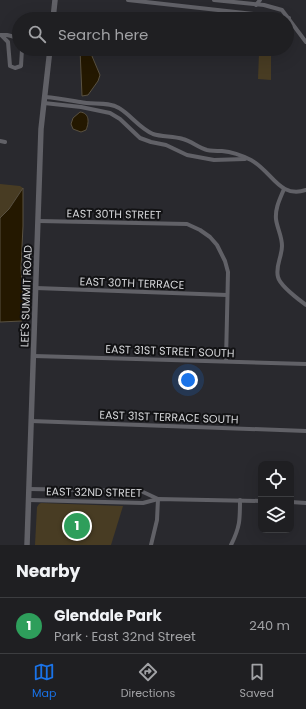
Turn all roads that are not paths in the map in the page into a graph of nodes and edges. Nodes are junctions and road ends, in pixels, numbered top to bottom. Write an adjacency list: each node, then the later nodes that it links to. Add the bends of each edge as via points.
1 (55, 0): 6 (main road)
2 (128, 0): 7 (street)
3 (214, 0): 5 (street)
4 (260, 0): 5 (street)
5 (256, 5): 8 (street)
6 (54, 12)
7 (235, 12)
8 (284, 12)
9 (294, 25): 12 (street)
10 (0, 35): 11 (street); 13 (street, via 8,42 10,66 20,66)
11 (12, 36)
12 (306, 42)
13 (21, 56)
14 (49, 56): 15 (main road, LEE'S SUMMIT ROAD)
15 (44, 97): 16 (main road, LEE'S SUMMIT ROAD); 19 (street, via 109,104 119,108 153,134 183,139 206,150 224,151)
16 (44, 103): 19 (street, via 110,112 140,138 166,145 187,155 214,160); 22 (main road, LEE'S SUMMIT ROAD)
17 (0, 141): 18 (street)
18 (5, 142)
19 (252, 161): 20 (street)
20 (284, 189): 21 (street, via 291,192); 25 (street, via 276,208 276,220 282,238 277,267 278,278)
21 (306, 190)
22 (38, 221): 23 (main road, LEE'S SUMMIT ROAD); 24 (street, EAST 30TH STREET, via 189,225 210,237 222,253 228,272)
23 (36, 288): 24 (street, EAST 30TH TERRACE); 26 (main road, LEE'S SUMMIT ROAD)
24 (227, 295): 27 (street)
25 (306, 305)
26 (34, 356): 27 (street, EAST 31ST STREET SOUTH); 29 (main road, LEE'S SUMMIT ROAD)
27 (226, 361): 28 (street, EAST 31ST STREET SOUTH)
28 (306, 364)
29 (31, 421): 30 (street, EAST 31ST TERRACE SOUTH); 31 (main road, LEE'S SUMMIT ROAD)
30 (306, 431)
31 (29, 489): 32 (street, EAST 32ND STREET, via 141,491); 33 (main road, LEE'S SUMMIT ROAD)
32 (158, 499): 33 (street, EAST 32ND STREET, via 143,503); 34 (street, EAST 32ND STREET); 39 (street, via 157,520)
33 (29, 500): 38 (main road, LEE'S SUMMIT ROAD)
34 (240, 500): 35 (street, EAST 32ND STREET); 40 (street, via 238,531)
35 (258, 501)
36 (294, 502): 37 (street)
37 (306, 503)
38 (27, 545)
39 (151, 545)
40 (231, 545)

